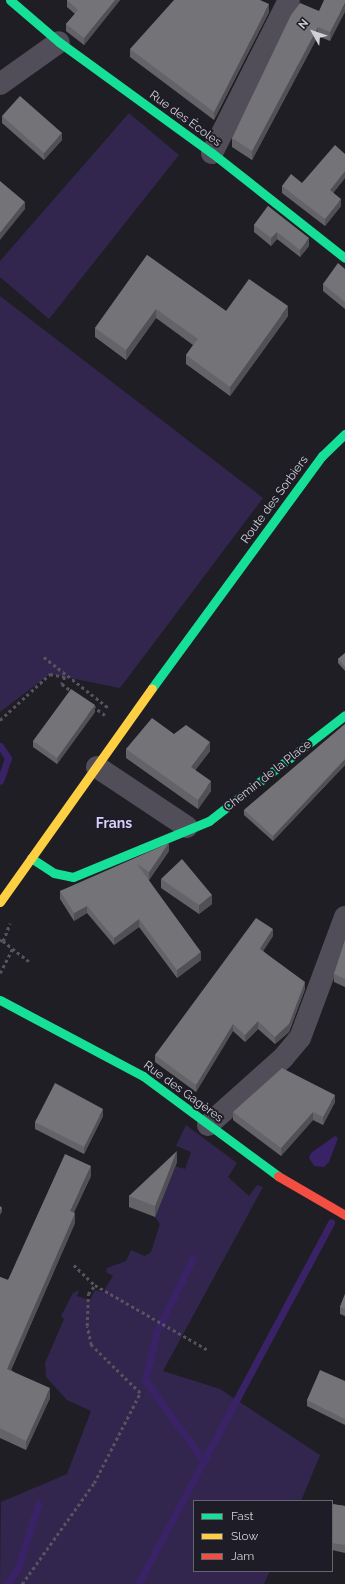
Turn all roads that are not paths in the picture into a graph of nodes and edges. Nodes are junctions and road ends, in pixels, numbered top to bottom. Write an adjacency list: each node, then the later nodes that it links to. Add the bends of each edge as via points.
1 (10, 0): 3 (street, Rue des Écoles)
2 (288, 0): 5 (street)
3 (59, 42): 4 (street); 5 (street, Rue des Écoles)
4 (0, 84)
5 (212, 152): 6 (street, Rue des Écoles)
6 (345, 258)
7 (345, 434): 9 (street, Route des Sorbiers, via 322,456)
8 (345, 716): 10 (street, Chemin de la Place, via 246,796 209,821)
9 (97, 767): 10 (street); 11 (street, Route des Sorbiers)
10 (187, 827): 11 (street, Chemin de la Place, via 72,877 54,873)
11 (31, 858): 12 (street, Route des Sorbiers)
12 (0, 902)
13 (345, 918): 15 (street, via 300,1038 283,1058)
14 (0, 1000): 15 (street, Rue des Gagères, via 143,1076)
15 (208, 1125): 16 (street, Rue des Gagères, via 296,1189)
16 (345, 1215)

